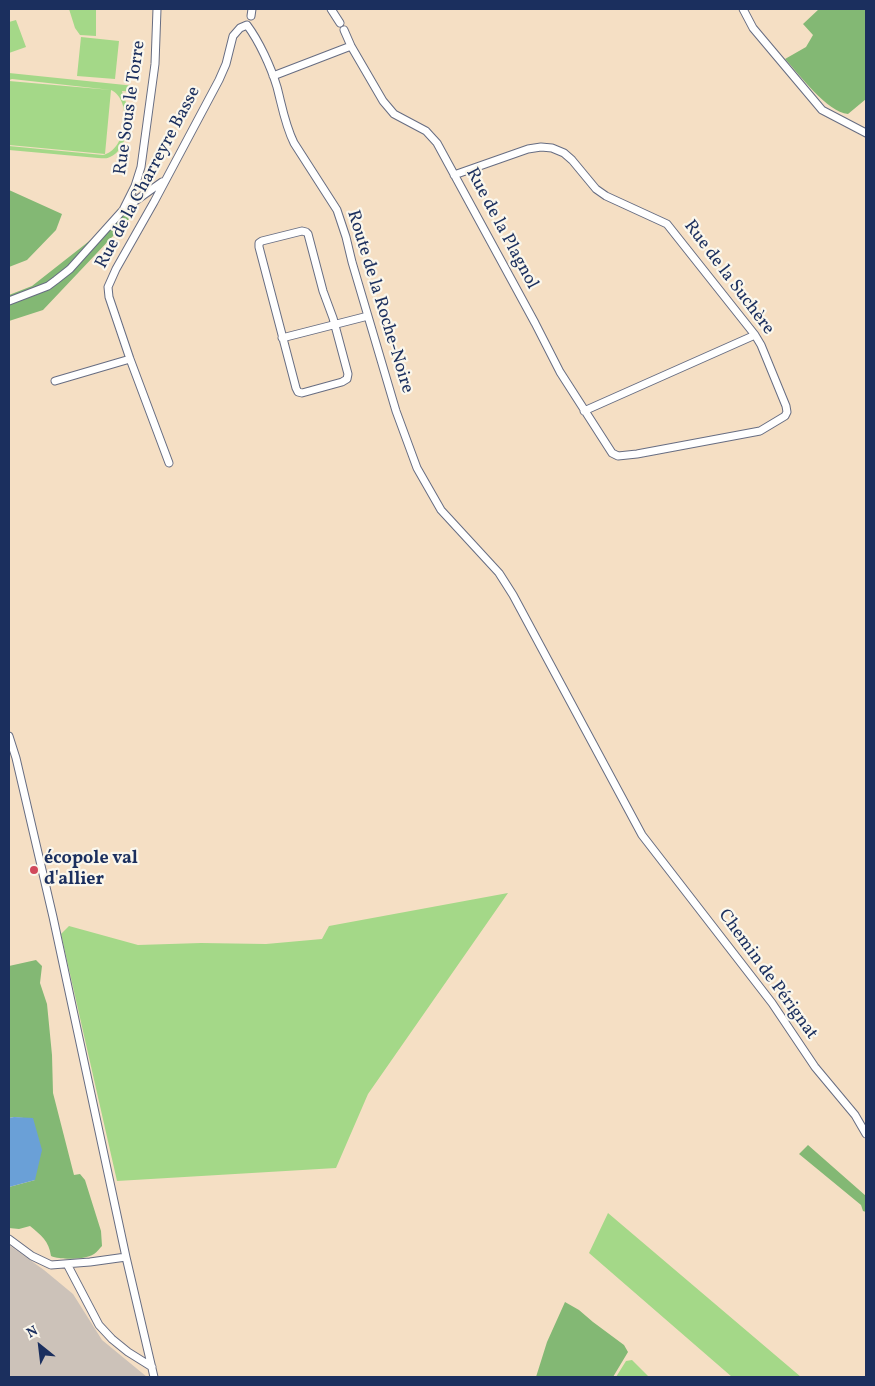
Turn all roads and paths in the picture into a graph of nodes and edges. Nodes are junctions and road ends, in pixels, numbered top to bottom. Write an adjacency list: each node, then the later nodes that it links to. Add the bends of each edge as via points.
1 (157, 9): 10 (street, Rue Sous le Torre, via 155,64 141,168)
2 (331, 9): 5 (street, Rue de la Plagnol)
3 (743, 9): 7 (street, via 753,28 822,110)
4 (247, 25): 6 (street, Route de la Roche-Noire); 9 (street, Rue de la Charreyre Basse, via 234,33 226,64 212,94)
5 (351, 46): 6 (street); 8 (street, Rue de la Plagnol, via 383,102 394,114 426,132 438,143)
6 (273, 76): 12 (street, Route de la Roche-Noire, via 291,137 337,210)
7 (866, 133)
8 (454, 175): 14 (street, Rue de la Suchère, via 528,149 552,148 564,153 601,193 667,224); 18 (street, Rue de la Plagnol)
9 (165, 180): 10 (street); 16 (street, Rue de la Charreyre Basse, via 108,287)
10 (123, 210): 11 (street, Rue Sous le Torre, via 70,269 48,286)
11 (9, 301)
12 (368, 316): 13 (street); 22 (street, Route de la Roche-Noire, via 417,468 444,514 499,573 513,595)
13 (335, 324): 15 (street); 15 (street, via 347,379 302,393 296,388); 15 (street, via 308,234 302,231 262,241 259,247)
14 (755, 335): 18 (street); 19 (street, Rue de la Suchère, via 786,406 785,416 760,431)
15 (282, 338)
16 (130, 359): 17 (street); 20 (street, Rue de la Charreyre Basse)
17 (55, 381)
18 (584, 411): 19 (street, Rue de la Plagnol, via 612,453)
19 (618, 456)
20 (169, 463)
21 (9, 736): 25 (street, via 53,917)
22 (642, 835): 23 (street, Chemin de Pérignat, via 772,1003)
23 (866, 1134)
24 (9, 1239): 26 (street, via 51,1265)
25 (126, 1257): 26 (street); 27 (street)
26 (67, 1264): 27 (street, via 99,1325 128,1352)
27 (152, 1367): 28 (street)
28 (154, 1377)

